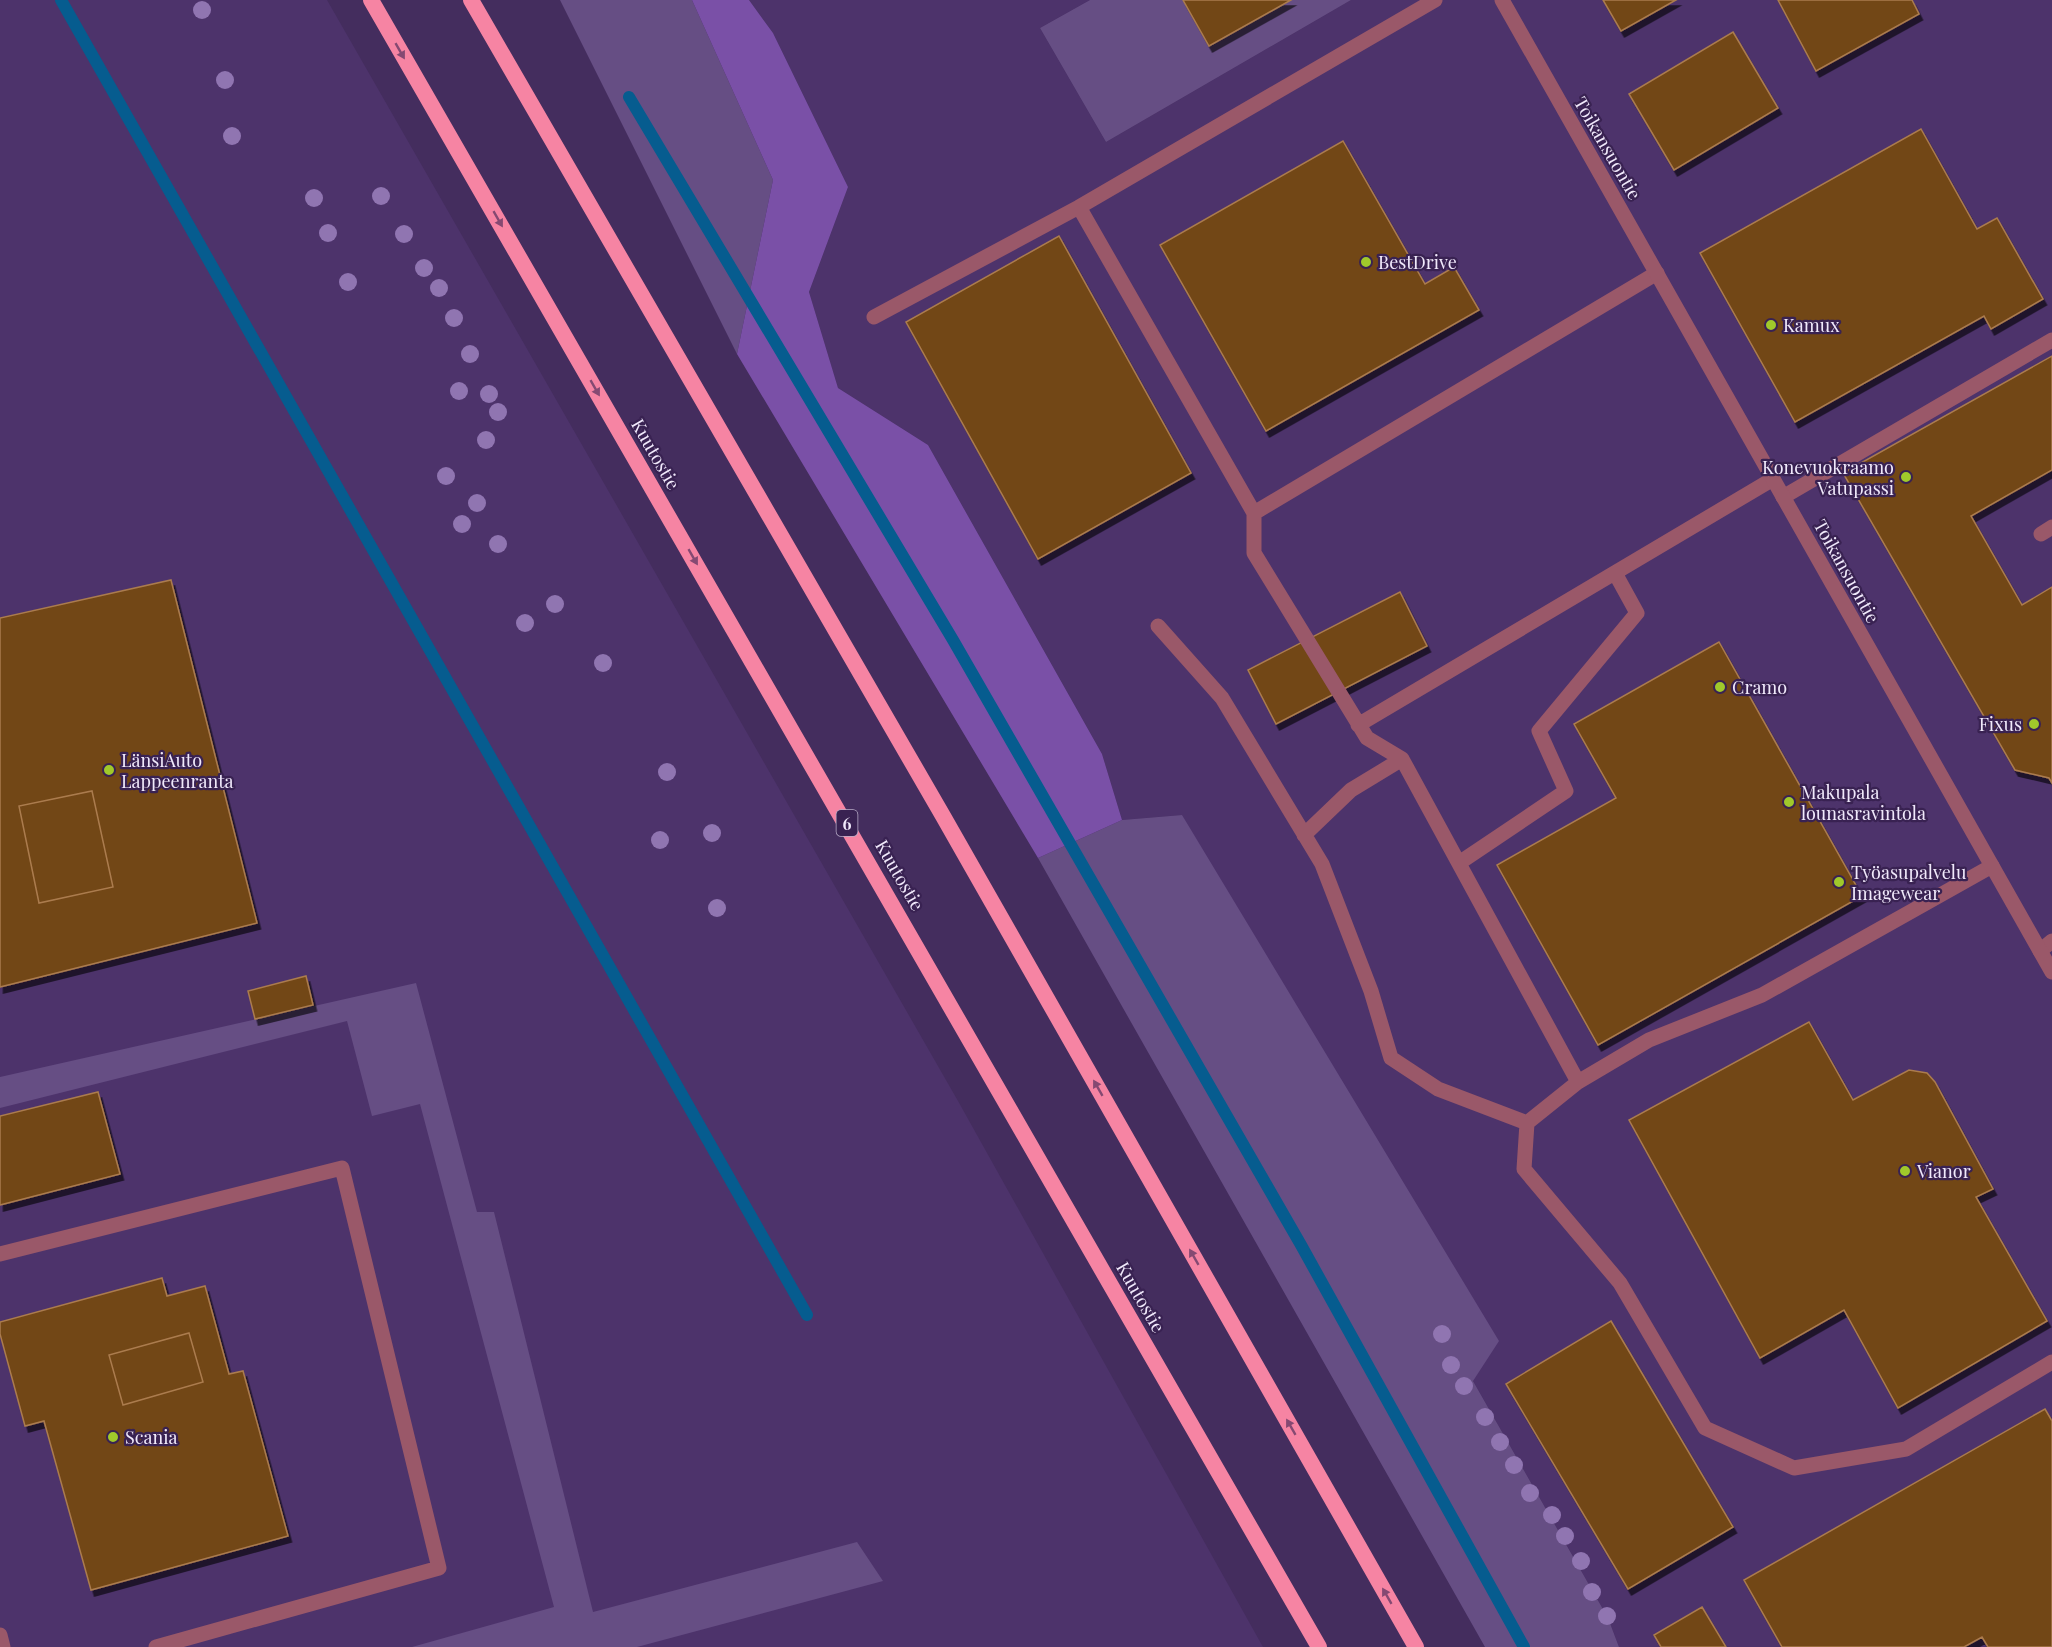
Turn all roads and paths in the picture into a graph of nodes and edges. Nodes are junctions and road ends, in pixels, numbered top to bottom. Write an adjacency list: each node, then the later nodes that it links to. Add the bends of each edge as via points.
1 (371, 0): 28 (highway, Kuutostie / 6, one-way to 28)
2 (471, 0): 29 (highway, one-way to 2, via 943,816)
3 (1435, 0): 5 (street)
4 (1502, 0): 6 (street, Toikansuontie)
5 (1079, 207): 7 (street); 11 (street)
6 (1657, 273): 9 (street, Toikansuontie); 11 (street)
7 (874, 317)
8 (2052, 340): 10 (street)
9 (1773, 479): 10 (street, Toikansuontie); 12 (street)
10 (1783, 496): 18 (street, Toikansuontie)
11 (1254, 513): 14 (street, via 1254,553)
12 (1615, 573): 14 (street); 17 (street, via 1637,613 1539,731 1566,791)
13 (1158, 626): 16 (street, via 1222,698)
14 (1358, 725): 15 (street, via 1367,738)
15 (1402, 759): 16 (street, via 1351,790); 17 (street)
16 (1305, 835): 22 (street, via 1322,864 1371,991 1391,1058 1438,1089)
17 (1459, 863): 21 (street)
18 (1992, 866): 19 (street, Toikansuontie); 21 (street, via 1762,995 1649,1040)
19 (2046, 946): 20 (street, Toikansuontie)
20 (2052, 972)
21 (1578, 1082): 22 (street)
22 (1527, 1123): 24 (street, via 1524,1169 1620,1283 1706,1428 1715,1433 1794,1468 1906,1449)
23 (0, 1254): 27 (street, via 342,1168 439,1568)
24 (2052, 1362)
25 (0, 1635): 26 (street)
26 (3, 1647)
27 (156, 1647)
28 (1320, 1647)
29 (1416, 1647)

